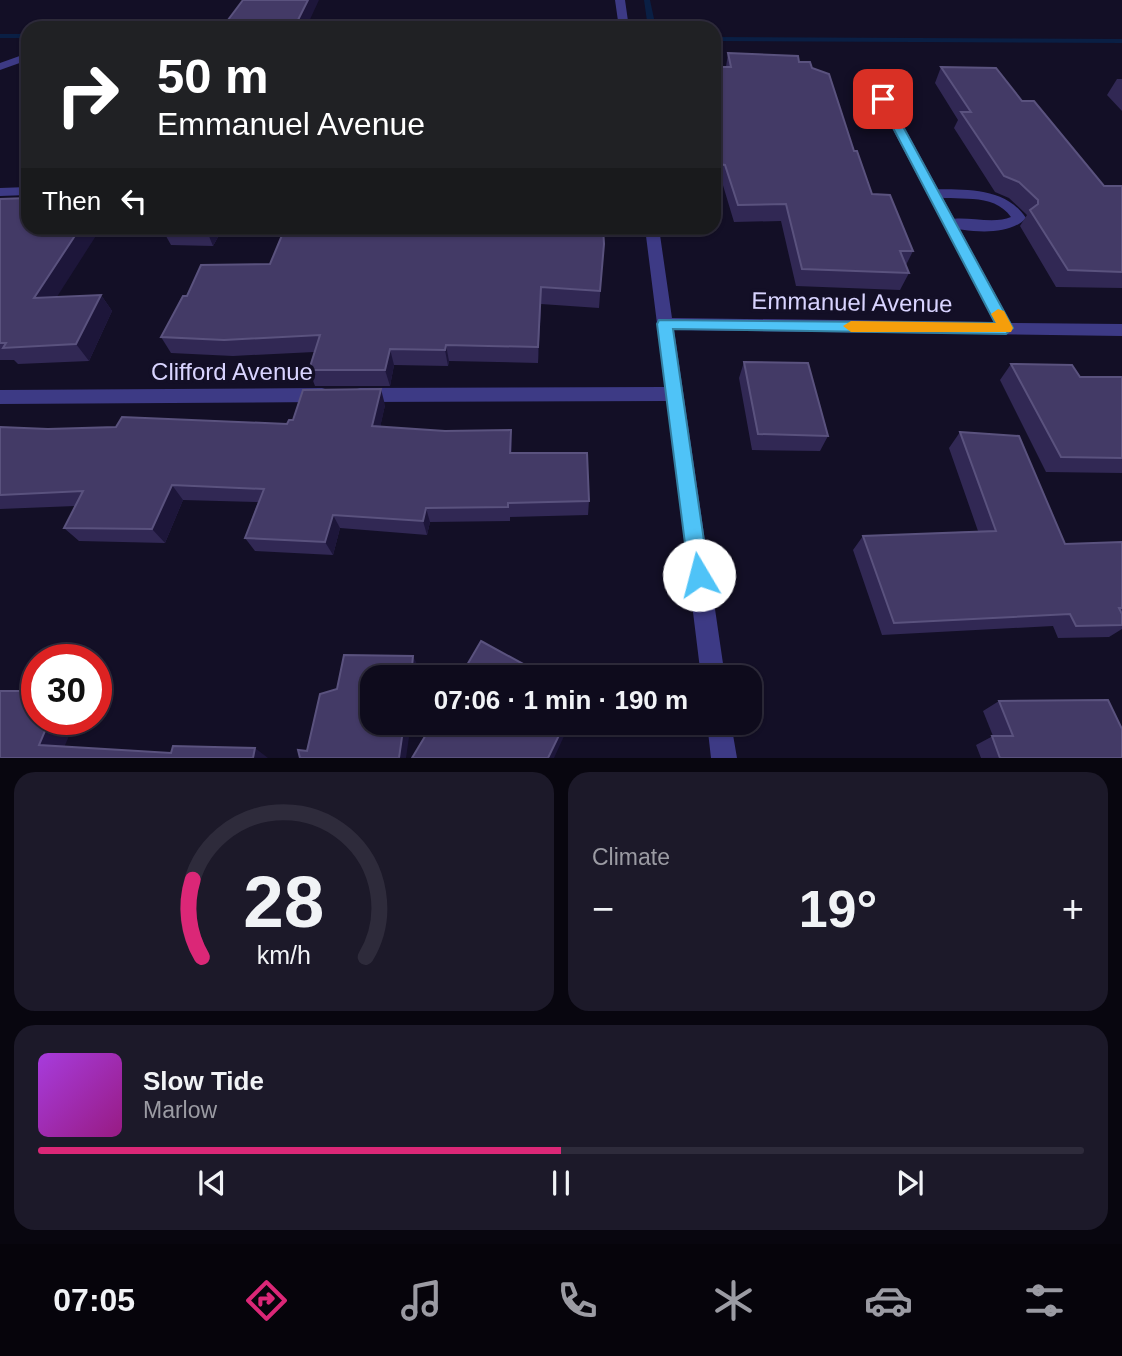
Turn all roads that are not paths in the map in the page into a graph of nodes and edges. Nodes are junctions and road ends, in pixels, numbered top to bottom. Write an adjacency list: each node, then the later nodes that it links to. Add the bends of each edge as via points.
1 (621, 0): 2 (street)
2 (623, 21)
3 (21, 59): 4 (street)
4 (0, 67)
5 (870, 75): 8 (street)
6 (0, 191): 7 (street)
7 (21, 191)
8 (934, 193): 9 (street); 9 (street, via 993,198 1006,202 1019,218 1001,225)
9 (949, 223): 12 (street)
10 (653, 235): 11 (street)
11 (665, 324): 12 (street, Emmanuel Avenue); 14 (street)
12 (1006, 328): 13 (street, Emmanuel Avenue)
13 (1122, 330)
14 (674, 394): 15 (street, Clifford Avenue); 16 (street)
15 (0, 397)
16 (711, 665)
17 (721, 735): 18 (street)
18 (724, 758)

